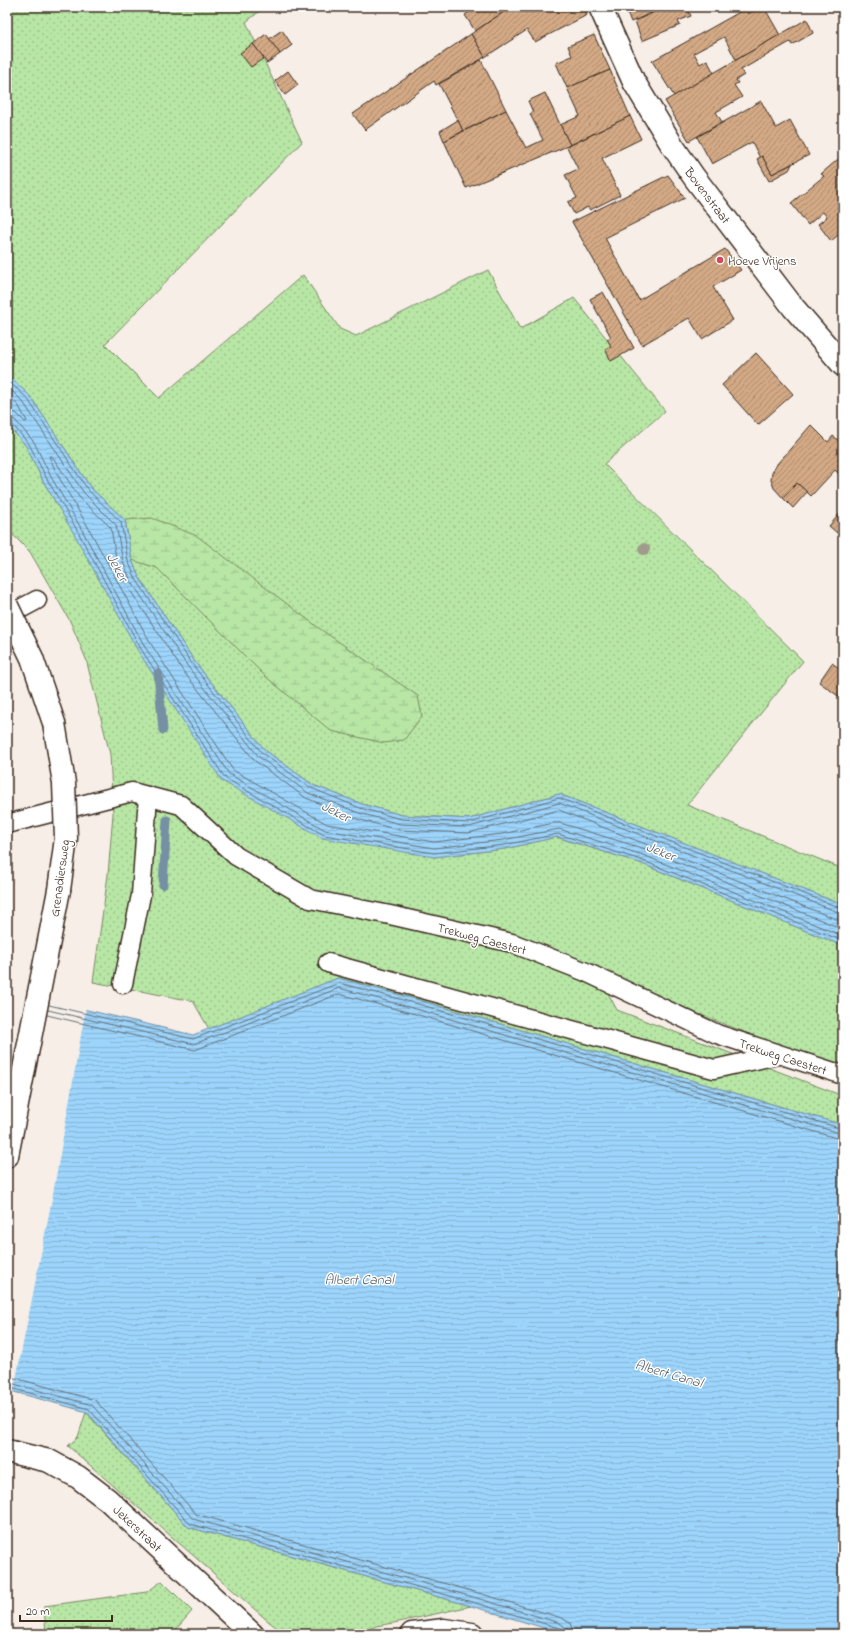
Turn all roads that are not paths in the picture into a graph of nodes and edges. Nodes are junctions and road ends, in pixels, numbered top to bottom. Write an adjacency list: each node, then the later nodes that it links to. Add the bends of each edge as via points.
1 (600, 7): 2 (street, Bovenstraat, via 634,82 672,145 793,307)
2 (843, 365)
3 (37, 600): 5 (lane)
4 (7, 606): 12 (street, Grenadiersweg, bridge, via 32,658 54,723 64,783 66,838 59,890)
5 (7, 616)
6 (140, 794): 7 (lane); 9 (lane, via 141,895); 10 (lane, Trekweg Caestert, via 181,805 236,856 310,899 512,943 586,972 717,1034)
7 (7, 824)
8 (328, 963): 10 (lane, via 714,1069)
9 (123, 984)
10 (779, 1055): 11 (lane, Trekweg Caestert)
11 (843, 1076)
12 (7, 1156)
13 (7, 1451): 14 (street, Jekerstraat, via 48,1461 78,1477 108,1500)
14 (252, 1634)
15 (412, 1634): 16 (street, via 444,1630)
16 (473, 1634)

